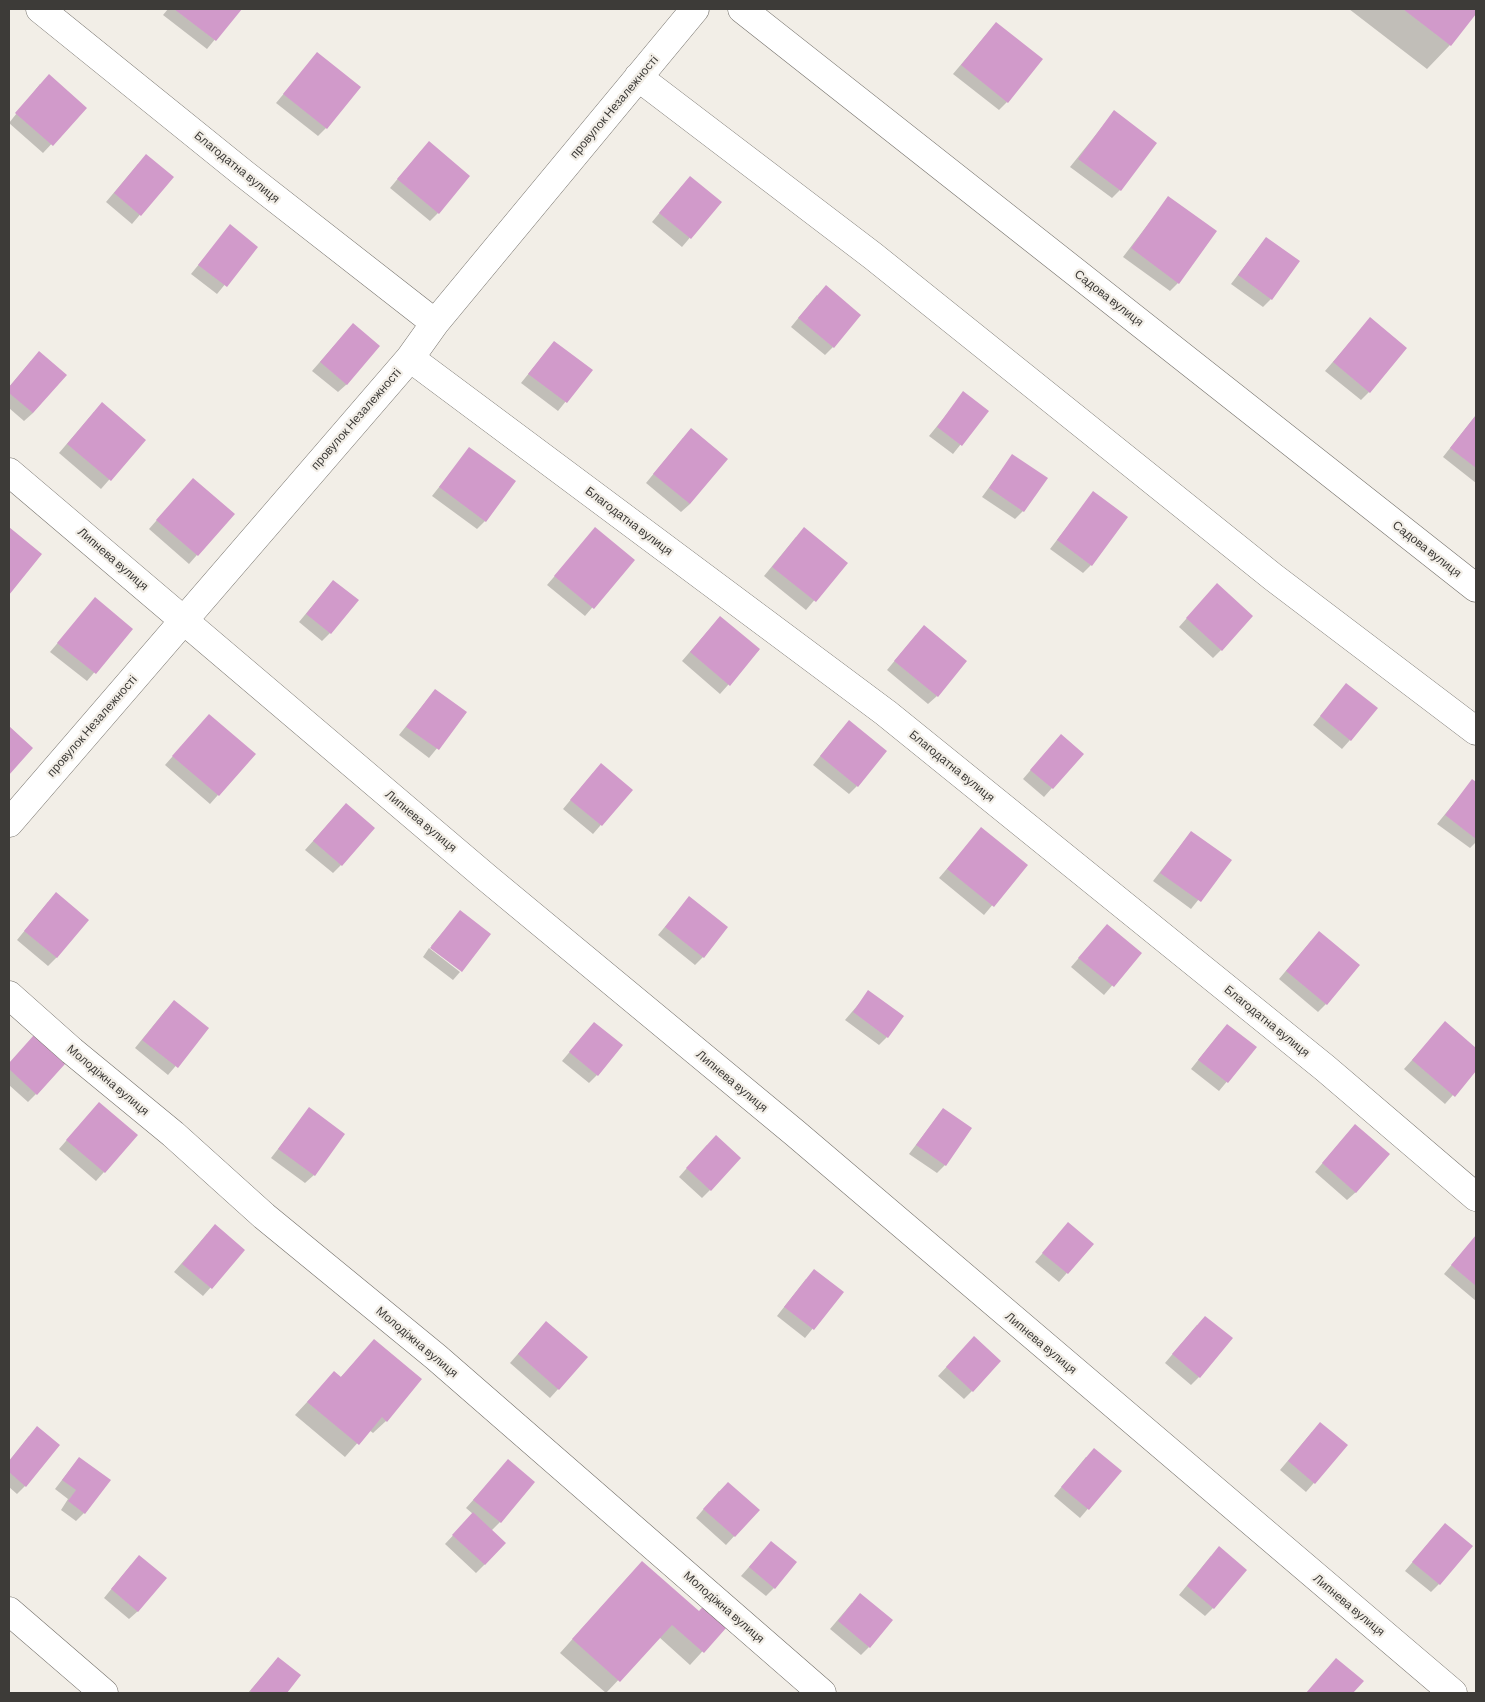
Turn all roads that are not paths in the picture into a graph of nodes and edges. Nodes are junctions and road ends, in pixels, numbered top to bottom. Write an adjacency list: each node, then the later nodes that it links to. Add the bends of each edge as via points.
1 (40, 9): 5 (street, Благодатна вулиця, via 243,174)
2 (695, 9): 4 (street, провулок Незалежності)
3 (742, 9): 8 (street, Садова вулиця)
4 (638, 77): 5 (street, провулок Незалежності); 10 (street, via 872,256 1273,577)
5 (435, 323): 6 (street, провулок Незалежності)
6 (410, 358): 9 (street, провулок Незалежності); 13 (street, Благодатна вулиця, via 886,713 1325,1068)
7 (9, 472): 9 (street, Липнева вулиця)
8 (1476, 588)
9 (184, 620): 11 (street, провулок Незалежності); 17 (street, Липнева вулиця, via 795,1133)
10 (1476, 731)
11 (9, 823)
12 (9, 995): 16 (street, Молодіжна вулиця, via 264,1216 436,1357)
13 (1476, 1197)
14 (9, 1611): 15 (street)
15 (104, 1693)
16 (822, 1693)
17 (1453, 1693)

